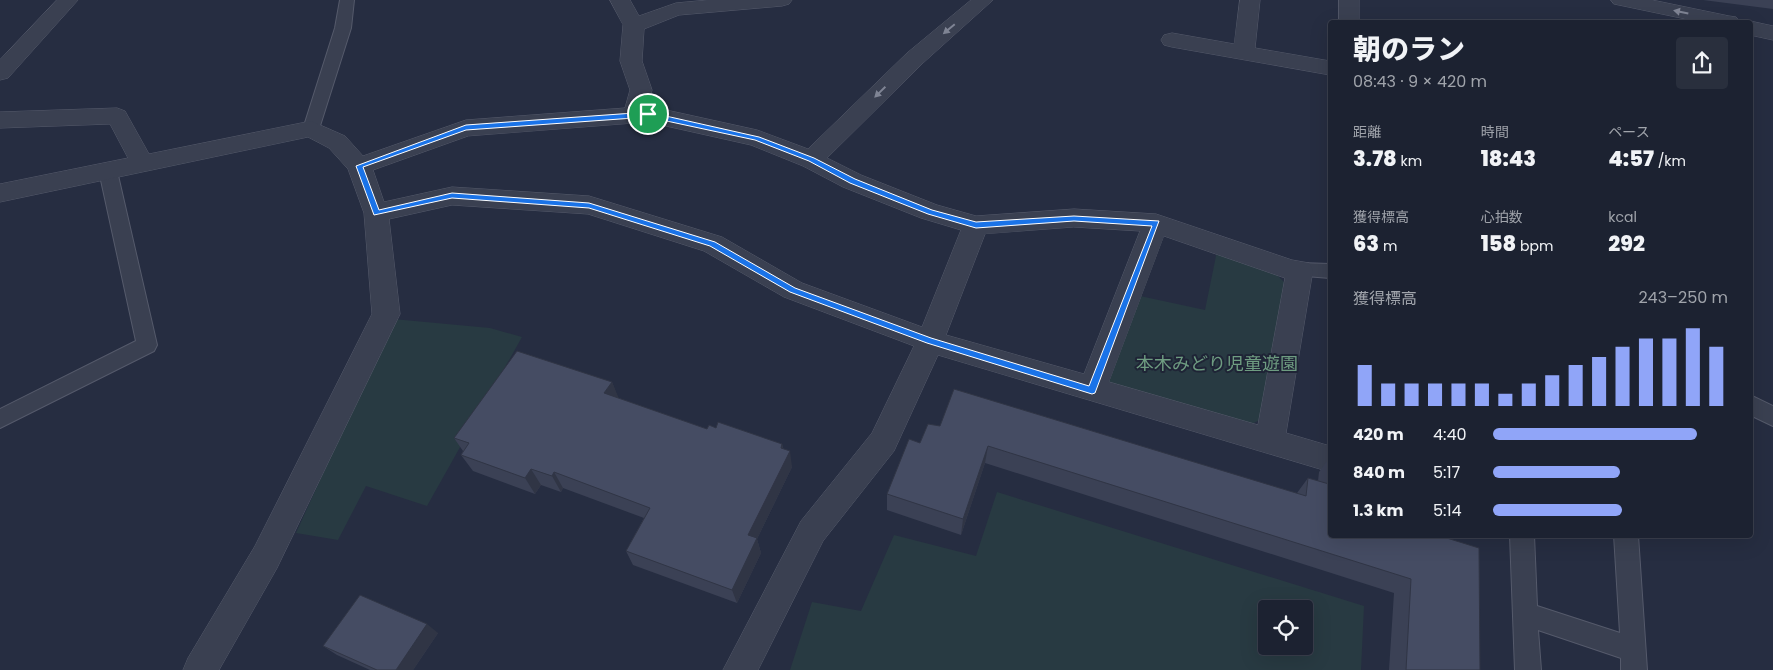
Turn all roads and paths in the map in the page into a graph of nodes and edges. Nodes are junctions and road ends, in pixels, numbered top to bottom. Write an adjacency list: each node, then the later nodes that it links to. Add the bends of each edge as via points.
1 (68, 0): 18 (street)
2 (346, 0): 21 (lane, via 343,28)
3 (620, 0): 12 (street)
4 (782, 0): 9 (street)
5 (983, 0): 22 (street, one-way to 22, via 915,58)
6 (1250, 0): 16 (street)
7 (1349, 0): 10 (street)
8 (1621, 0): 11 (street, one-way to 8)
9 (716, 3): 12 (street, via 676,9)
10 (1349, 20)
11 (1712, 20)
12 (634, 25): 19 (street, via 631,61 641,90)
13 (1753, 29): 14 (street)
14 (1773, 33)
15 (1172, 40): 16 (street)
16 (1244, 53): 17 (street)
17 (1328, 68)
18 (0, 73)
19 (635, 114): 22 (street, via 648,114 757,138); 24 (street, via 466,128)
20 (0, 120): 23 (street, via 117,116)
21 (311, 129): 23 (street); 24 (street, via 338,142)
22 (811, 160): 29 (street, via 852,181 930,212)
23 (142, 163): 25 (street)
24 (359, 166): 27 (street)
25 (108, 171): 26 (street); 36 (lane, via 147,345)
26 (0, 194)
27 (376, 213): 32 (street, via 452,196 589,205 712,244 793,290); 43 (street, via 386,314 266,557)
28 (1156, 223): 29 (street, via 1074,218); 30 (street, via 1291,270); 33 (street)
29 (976, 225): 32 (street)
30 (1300, 270): 31 (lane); 37 (street)
31 (1328, 272)
32 (930, 340): 33 (street); 44 (street, via 883,442 812,531)
33 (1092, 390): 37 (street)
34 (1753, 406): 35 (lane)
35 (1773, 417)
36 (0, 419)
37 (1270, 442): 38 (street)
38 (1328, 458)
39 (1522, 538): 41 (lane)
40 (1626, 538): 42 (lane)
41 (1526, 614): 42 (lane); 45 (lane)
42 (1633, 660)
43 (200, 670)
44 (740, 670)
45 (1528, 670)

